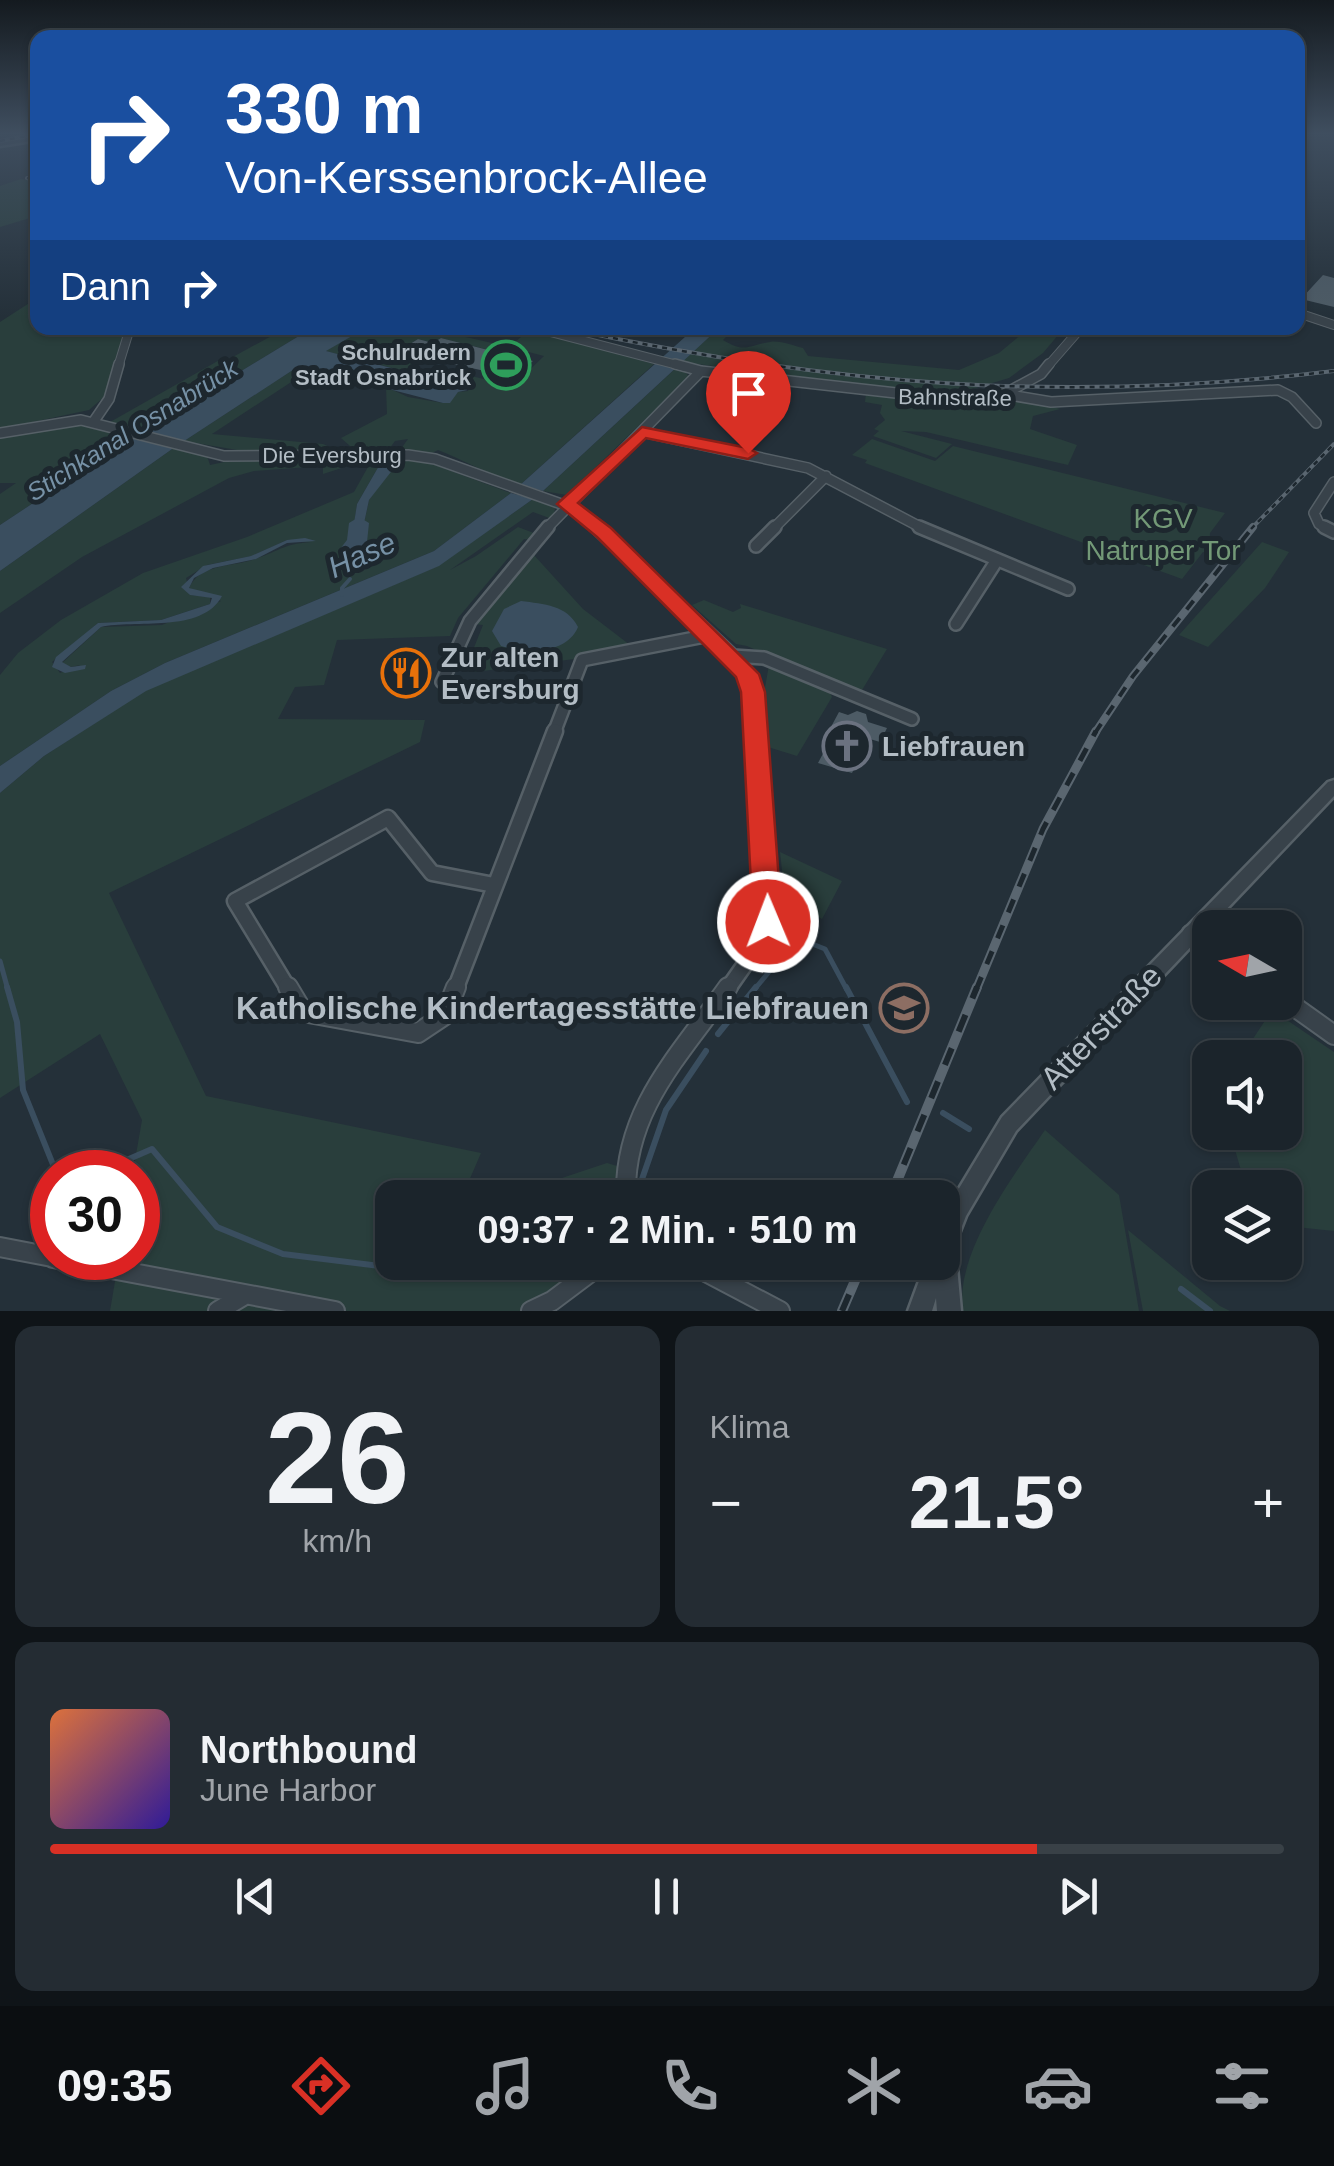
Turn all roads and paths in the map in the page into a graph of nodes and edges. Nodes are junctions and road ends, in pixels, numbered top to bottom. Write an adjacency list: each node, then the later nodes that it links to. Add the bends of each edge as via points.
1 (1305, 315): 2 (street)
2 (1334, 325)
3 (128, 335): 8 (street)
4 (561, 335): 6 (street, Bahnstraße)
5 (1075, 335): 7 (street, via 1041,374)
6 (701, 371): 7 (street, Bahnstraße, via 927,400); 12 (street)
7 (1004, 394): 11 (street, Bahnstraße, via 1051,402 1278,390)
8 (109, 399): 9 (street); 10 (street)
9 (81, 420): 10 (street, Die Eversburg); 13 (street)
10 (94, 422): 16 (street, Die Eversburg, via 232,456 408,454)
11 (1316, 423)
12 (642, 432): 14 (street); 16 (street)
13 (0, 433)
14 (826, 476): 18 (street); 19 (street, via 901,519)
15 (1334, 482): 17 (street, via 1314,513)
16 (567, 504): 22 (street, Die Eversburg); 24 (street, via 470,621)
17 (1334, 532)
18 (756, 546)
19 (997, 560): 20 (street); 21 (street)
20 (1068, 589)
21 (956, 624)
22 (710, 635): 23 (street, Die Eversburg); 27 (street, via 582,660)
23 (733, 656): 25 (street, via 764,658); 31 (street, Die Eversburg, via 753,692 768,922 760,943 642,1108 630,1134)
24 (442, 682)
25 (912, 719)
26 (1334, 786): 28 (street, Atterstraße)
27 (494, 885): 27 (street, via 445,1015 418,1032 303,1012 235,900 388,818 432,873)
28 (1190, 933): 32 (street, Atterstraße, via 1009,1124)
29 (1302, 1012): 30 (street)
30 (1334, 1035)
31 (625, 1180)
32 (960, 1205)
33 (0, 1247): 34 (street)
34 (30, 1253)
35 (160, 1279): 40 (street)
36 (580, 1280): 43 (street)
37 (721, 1280): 44 (street)
38 (931, 1280): 45 (street, Atterstraße)
39 (944, 1280): 46 (street)
40 (243, 1296): 41 (street); 42 (street)
41 (218, 1311)
42 (335, 1311)
43 (531, 1311)
44 (780, 1311)
45 (920, 1311)
46 (948, 1311)

